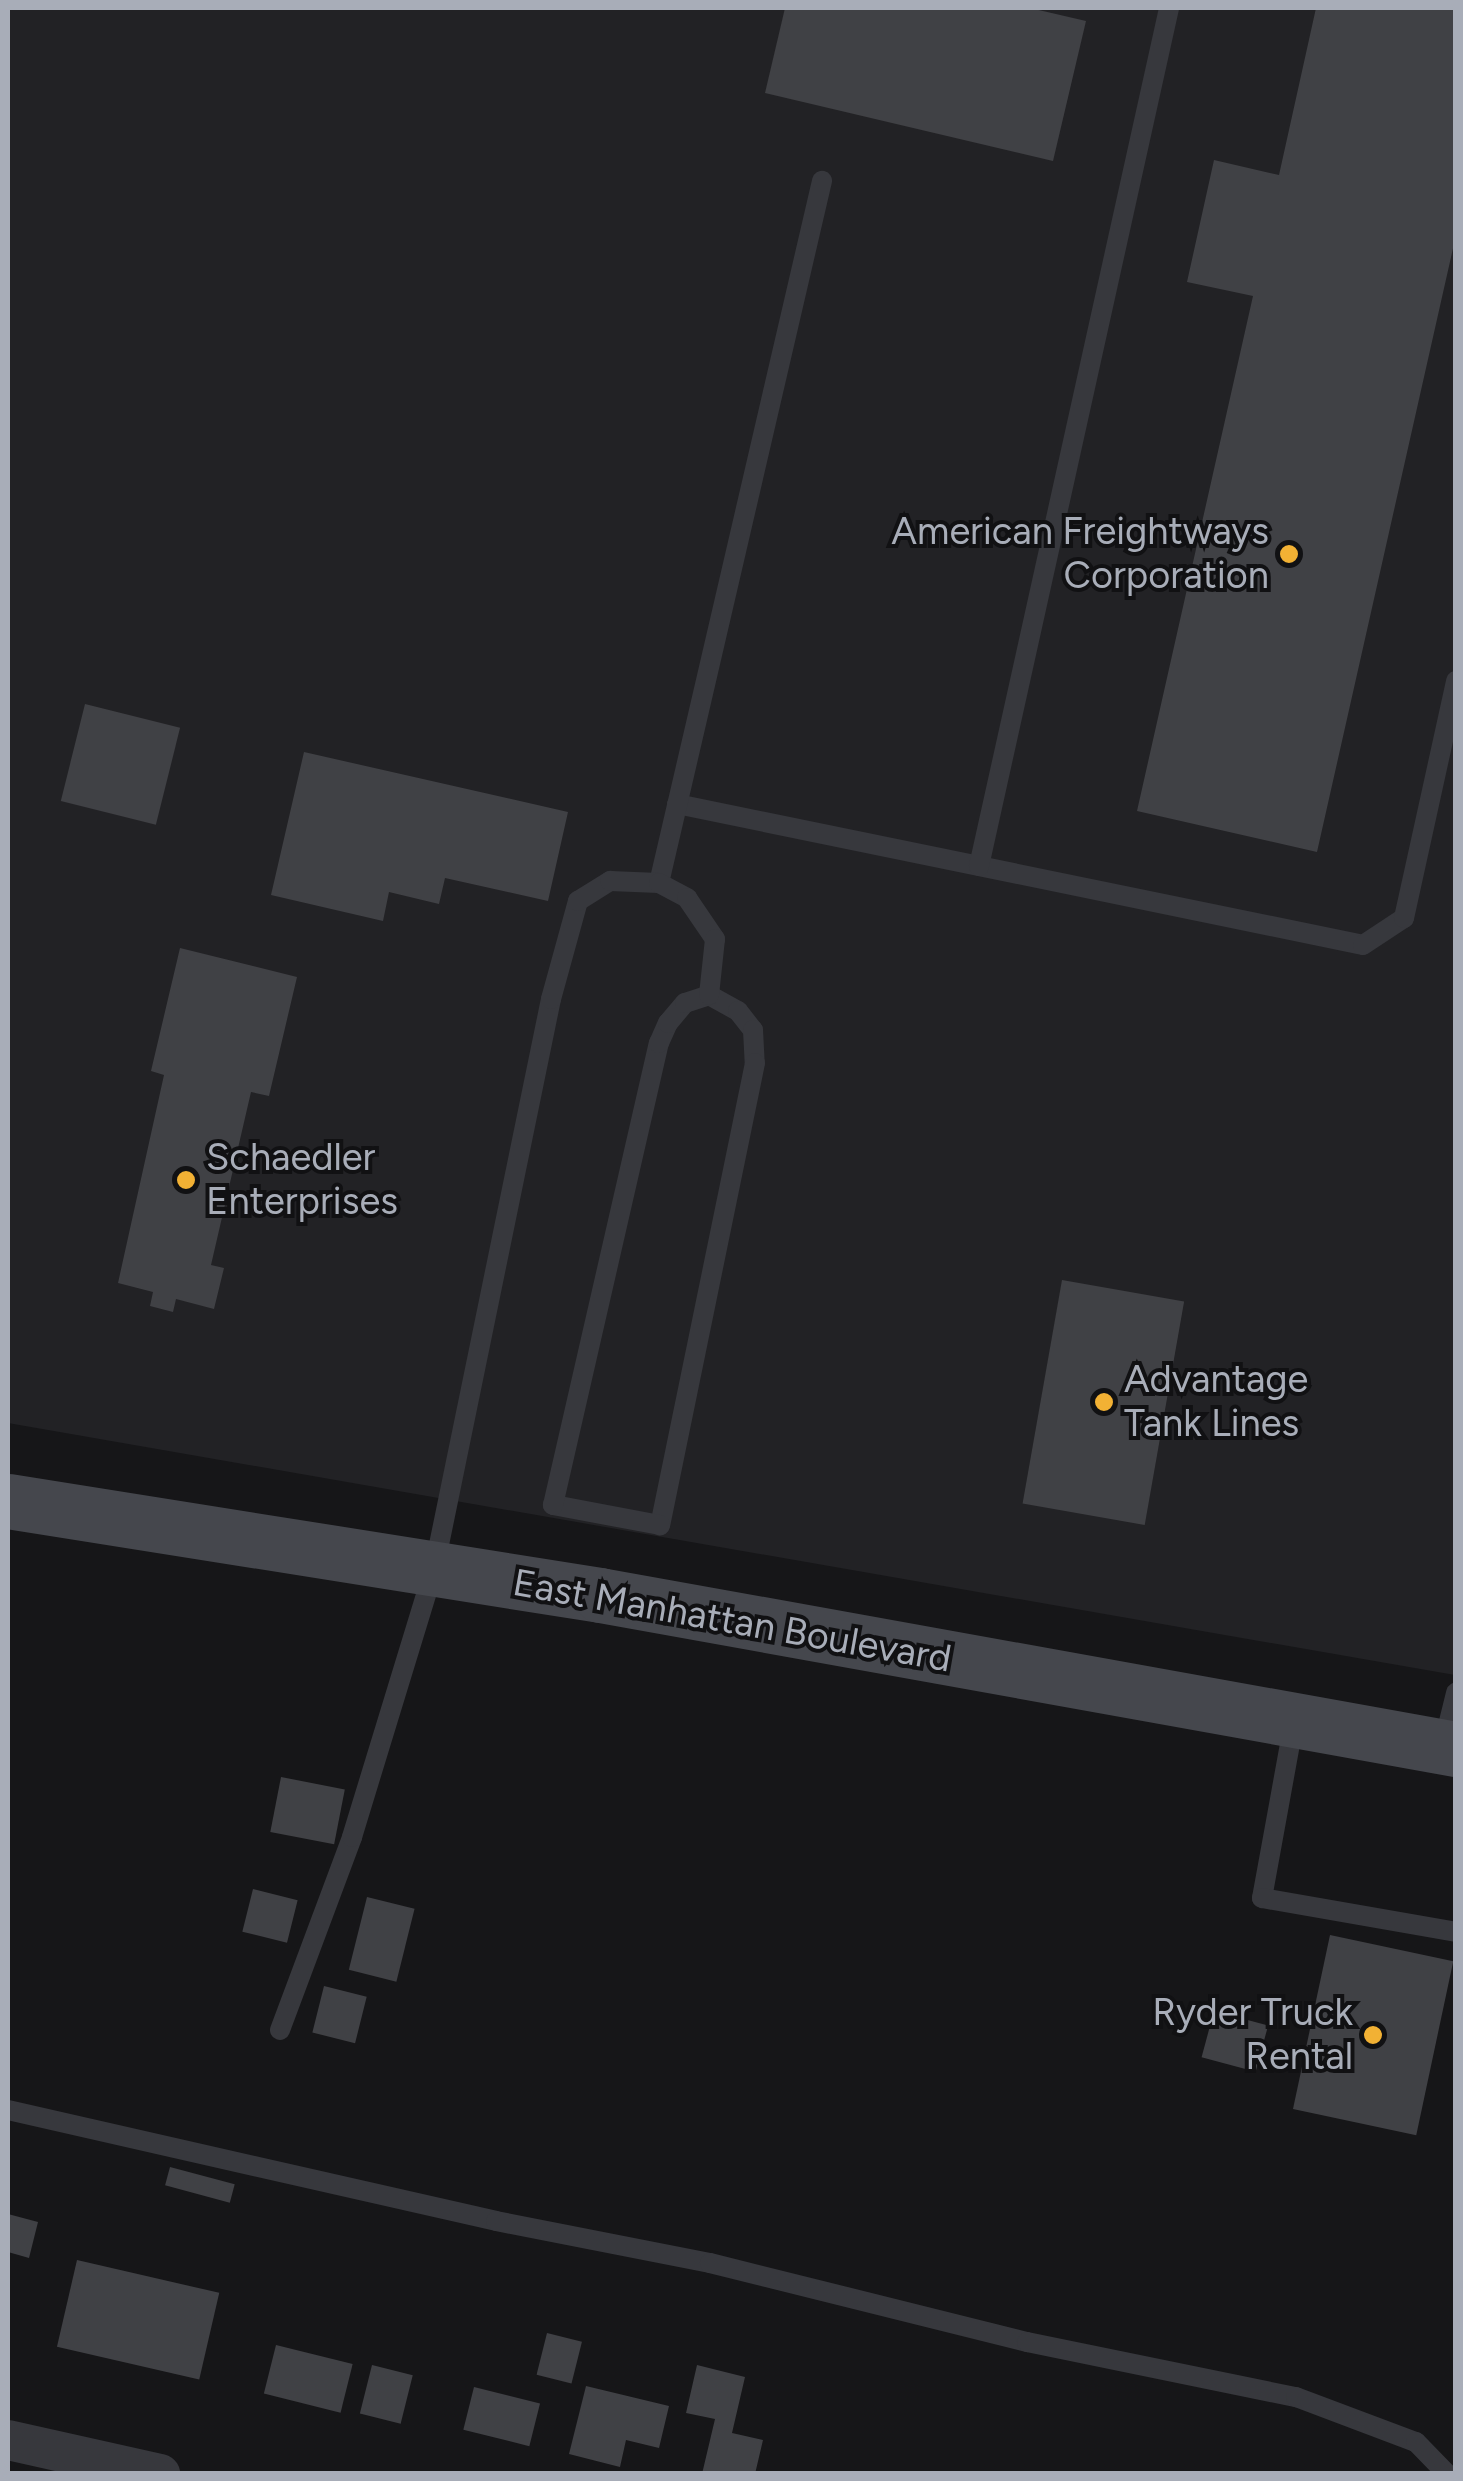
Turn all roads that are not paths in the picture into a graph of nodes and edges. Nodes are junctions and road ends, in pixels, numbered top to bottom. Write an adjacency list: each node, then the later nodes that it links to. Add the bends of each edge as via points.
1 (1169, 8): 5 (lane)
2 (822, 181): 4 (lane)
3 (1456, 680): 5 (lane, via 1404,918 1363,945)
4 (677, 804): 5 (lane); 6 (lane)
5 (980, 866)
6 (659, 883): 7 (lane, via 687,898 715,939); 9 (lane, via 610,881 578,902 551,999)
7 (709, 995): 7 (lane, via 685,1004 659,1044 553,1505 660,1525 755,1063 753,1030 738,1010)
8 (8, 1501): 9 (street, East Manhattan Boulevard)
9 (434, 1569): 11 (street, East Manhattan Boulevard); 14 (lane, via 352,1837)
10 (1456, 1693): 12 (lane)
11 (1294, 1722): 12 (street, East Manhattan Boulevard); 13 (lane, via 1262,1898)
12 (1449, 1748)
13 (1456, 1932)
14 (280, 2030)
15 (8, 2110): 18 (lane, via 1296,2397 1416,2442)
16 (8, 2440): 17 (street)
17 (160, 2474)
18 (1447, 2474)

